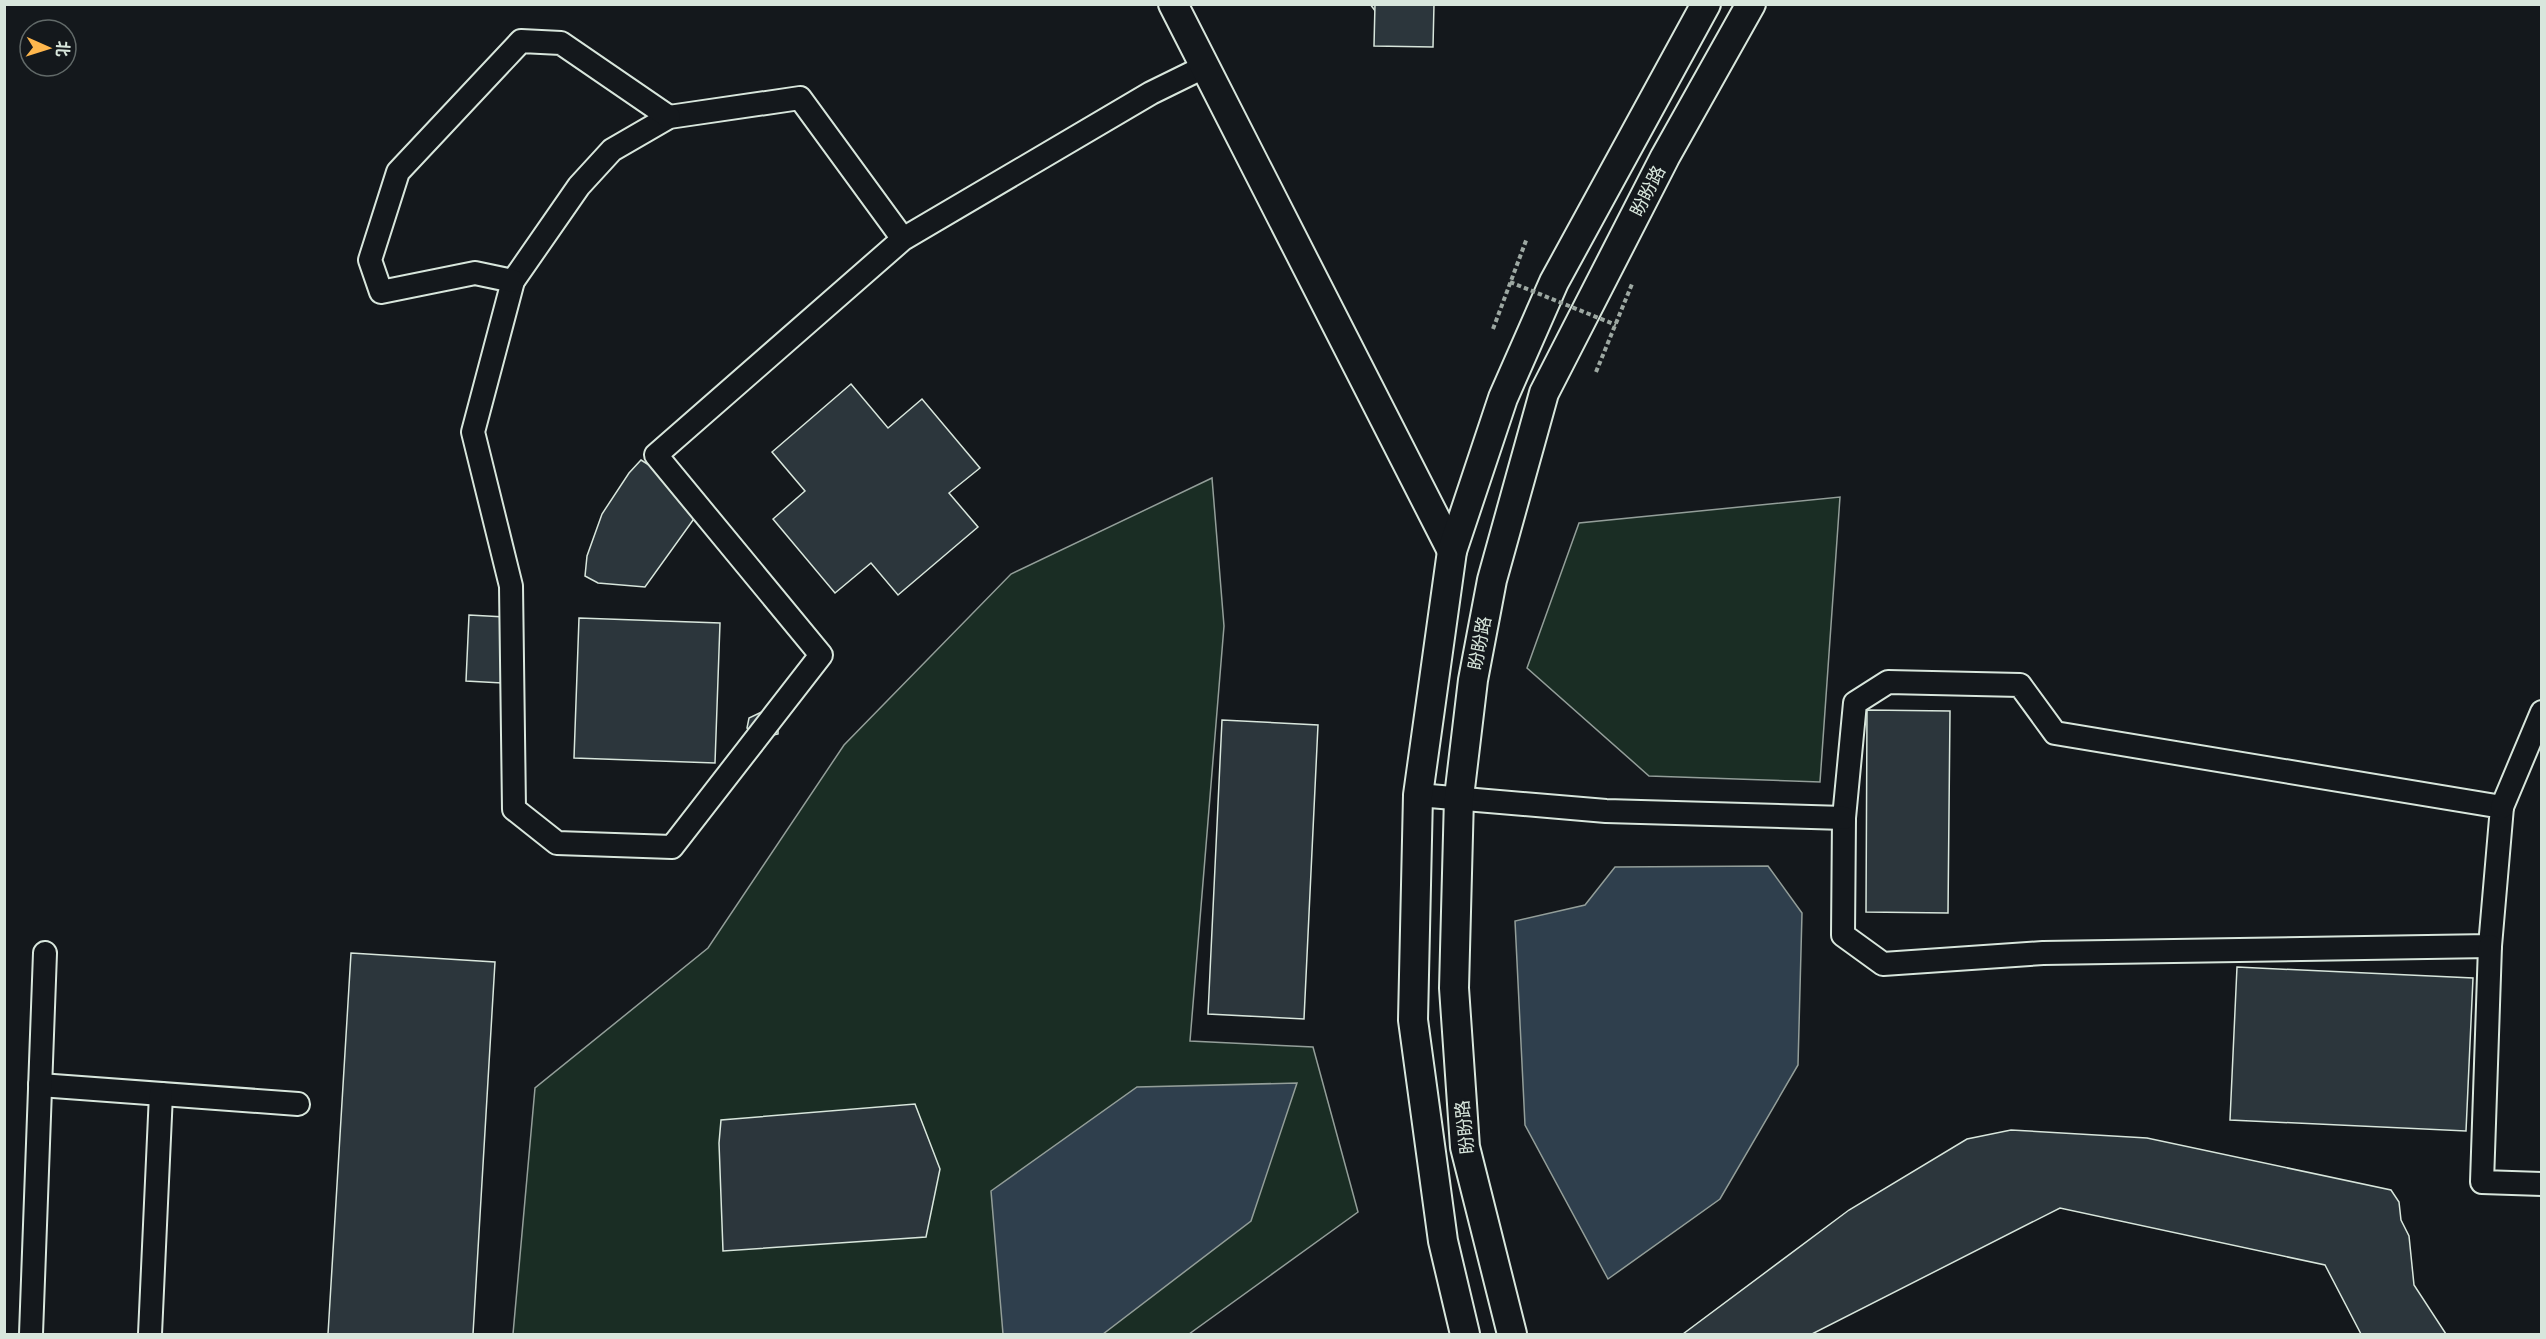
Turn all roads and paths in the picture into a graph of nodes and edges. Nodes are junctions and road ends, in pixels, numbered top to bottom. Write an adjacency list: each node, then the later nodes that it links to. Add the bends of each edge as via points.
1 (1173, 4): 4 (main road)
2 (1706, 4): 14 (main road, 盼盼路, via 1554,282 1503,398)
3 (1751, 4): 17 (main road, 盼盼路, via 1665,157 1544,393 1491,580 1473,680)
4 (1206, 66): 7 (lane, via 1151,93); 14 (main road)
5 (669, 117): 7 (lane, via 800,98); 8 (lane, via 612,150 579,186); 8 (lane, via 561,43 521,41 398,172 370,260 381,292 475,273)
6 (1527, 238): 9 (path)
7 (903, 239): 8 (lane, via 656,455 821,655 672,847 556,843 514,809 511,586 472,432)
8 (513, 281)
9 (1510, 282): 11 (path, bridge); 12 (path)
10 (1632, 284): 11 (path)
11 (1616, 325): 13 (path)
12 (1493, 329)
13 (1596, 372)
14 (1452, 551): 16 (main road, 盼盼路)
15 (2541, 712): 18 (lane)
16 (1418, 795): 17 (lane); 28 (main road, 盼盼路, via 1413,1020 1443,1241)
17 (1459, 797): 19 (lane, via 1606,811); 29 (main road, 盼盼路, via 1454,988 1465,1147)
18 (2502, 807): 19 (lane, via 2055,733 2020,685 1888,682 1855,703); 20 (lane)
19 (1844, 818): 20 (lane, via 1843,936 1883,964 2043,953)
20 (2490, 946): 25 (lane, via 2482,1182)
21 (45, 953): 22 (lane)
22 (40, 1085): 23 (lane); 26 (lane)
23 (161, 1094): 24 (lane); 27 (lane)
24 (298, 1104)
25 (2541, 1184)
26 (31, 1335)
27 (150, 1335)
28 (1465, 1335)
29 (1512, 1335)

